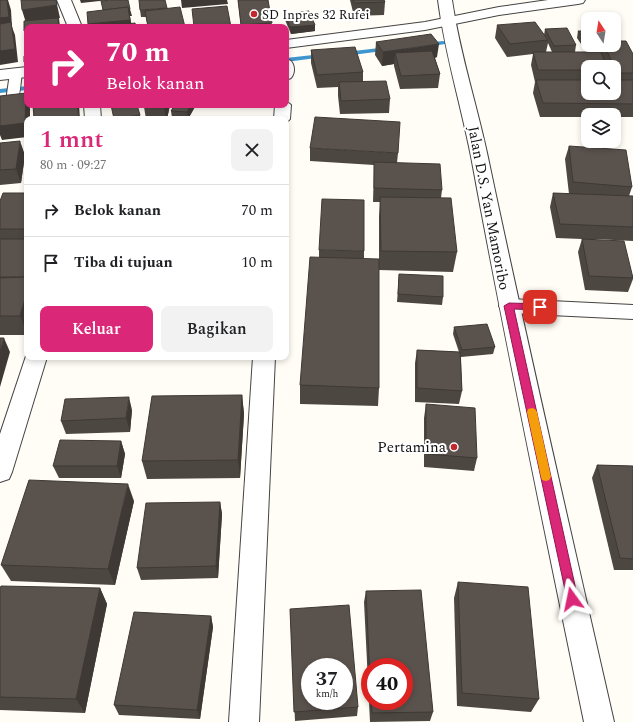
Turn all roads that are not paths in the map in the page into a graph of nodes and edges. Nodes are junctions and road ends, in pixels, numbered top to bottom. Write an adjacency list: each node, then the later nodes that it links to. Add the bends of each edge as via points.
1 (64, 0): 5 (street)
2 (445, 0): 4 (street, Jalan D.S. Yan Mamoribo)
3 (578, 0): 4 (street)
4 (448, 22): 6 (street); 10 (street, Jalan D.S. Yan Mamoribo, via 478,148)
5 (74, 24)
6 (289, 44)
7 (0, 75): 8 (street)
8 (17, 82): 9 (lane, via 10,104)
9 (0, 109)
10 (509, 306): 11 (street); 16 (street, Jalan D.S. Yan Mamoribo)
11 (633, 312)
12 (35, 360): 14 (street)
13 (264, 360): 15 (street)
14 (0, 472)
15 (244, 722)
16 (599, 722)

